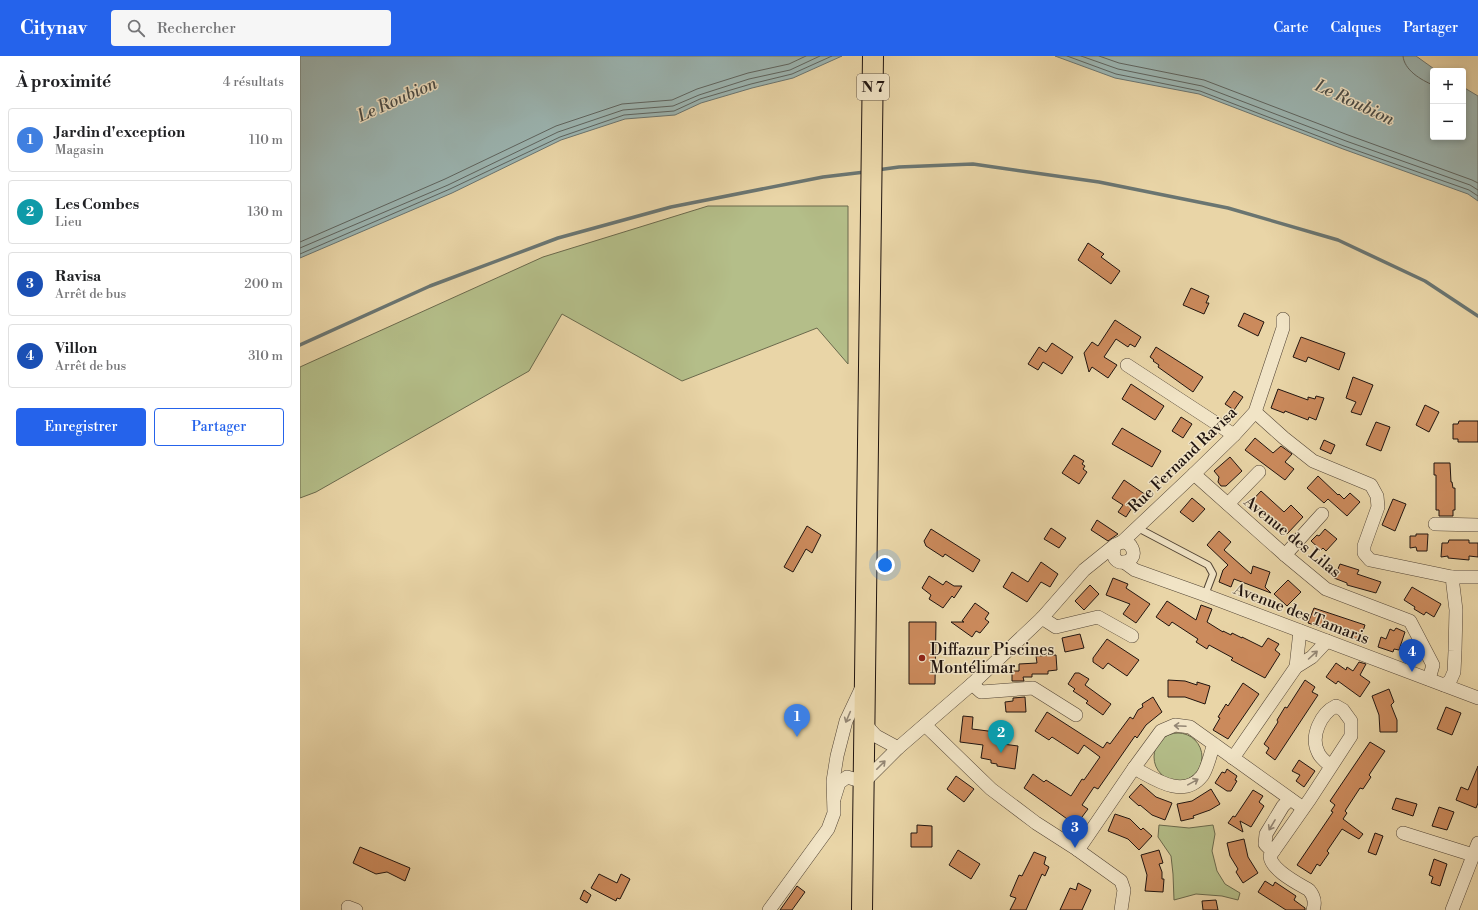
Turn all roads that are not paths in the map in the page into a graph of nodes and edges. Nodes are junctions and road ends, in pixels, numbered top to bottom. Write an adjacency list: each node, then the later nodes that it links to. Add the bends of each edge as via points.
1 (873, 56): 24 (main road, N 7)
2 (1284, 319): 4 (street)
3 (1127, 365): 5 (street)
4 (1254, 412): 5 (street, Rue Fernand Ravisa); 15 (street, via 1313,461 1371,485 1377,496 1378,507 1364,546 1364,553 1370,560)
5 (1234, 435): 7 (street, Rue Fernand Ravisa)
6 (1259, 472): 8 (street)
7 (1194, 474): 8 (street, Avenue des Lilas); 12 (street, Rue Fernand Ravisa)
8 (1228, 504): 14 (street, Avenue des Lilas)
9 (1322, 514): 14 (street)
10 (1435, 524): 11 (street)
11 (1478, 525)
12 (1134, 529): 13 (street, Rue Fernand Ravisa); 17 (lane, via 1208,565 1212,574)
13 (1123, 552): 17 (street, Avenue des Tamaris, via 1135,570); 18 (street, via 1096,560)
14 (1285, 555): 23 (street, Avenue des Lilas, via 1326,589 1410,621 1433,665)
15 (1452, 577): 16 (street); 26 (street, via 1456,610 1456,651 1454,672 1450,681)
16 (1478, 577)
17 (1205, 595): 19 (street, Avenue des Tamaris)
18 (1042, 618): 20 (street, via 1056,627 1098,617); 25 (street)
19 (1300, 631): 21 (street, Avenue des Tamaris); 22 (street)
20 (1132, 636)
21 (1327, 641): 22 (street, one-way to 21, via 1312,657); 23 (street, Avenue des Tamaris)
22 (1296, 667): 34 (street)
23 (1429, 679): 26 (street, Avenue des Tamaris)
24 (864, 682): 29 (main road, N 7); 39 (street, one-way to 39, via 846,721 837,756 833,781)
25 (972, 684): 28 (street, via 981,692 1033,688); 30 (street)
26 (1444, 685): 27 (street, Avenue des Tamaris)
27 (1478, 698)
28 (1076, 715)
29 (864, 723): 33 (street, via 876,736); 38 (main road, N 7)
30 (925, 725): 33 (street); 44 (street, via 991,789 1036,823)
31 (1214, 744): 32 (street, one-way to 32, via 1190,727 1175,725 1161,731); 34 (street); 37 (street, one-way to 31, via 1175,787 1196,781 1206,769)
32 (1148, 747): 36 (street); 37 (street)
33 (898, 748): 38 (street, one-way to 33)
34 (1233, 758): 40 (street)
35 (1331, 766): 41 (street)
36 (1134, 768): 37 (street); 44 (street)
37 (1152, 777)
38 (864, 782): 39 (street, via 847,778 839,783); 48 (main road, N 7)
39 (834, 799): 47 (street, via 834,813 828,829)
40 (1290, 800): 41 (street); 45 (street, one-way to 45, via 1283,806 1266,834 1265,844)
41 (1303, 808): 45 (street)
42 (1403, 833): 46 (street)
43 (1478, 843): 46 (street)
44 (1078, 850): 49 (street, via 1121,881 1124,890)
45 (1274, 850): 50 (street, via 1270,861 1289,878 1309,890 1315,900)
46 (1473, 855): 51 (street)
47 (769, 910)
48 (862, 910)
49 (1121, 910)
50 (1313, 910)
51 (1452, 910)

